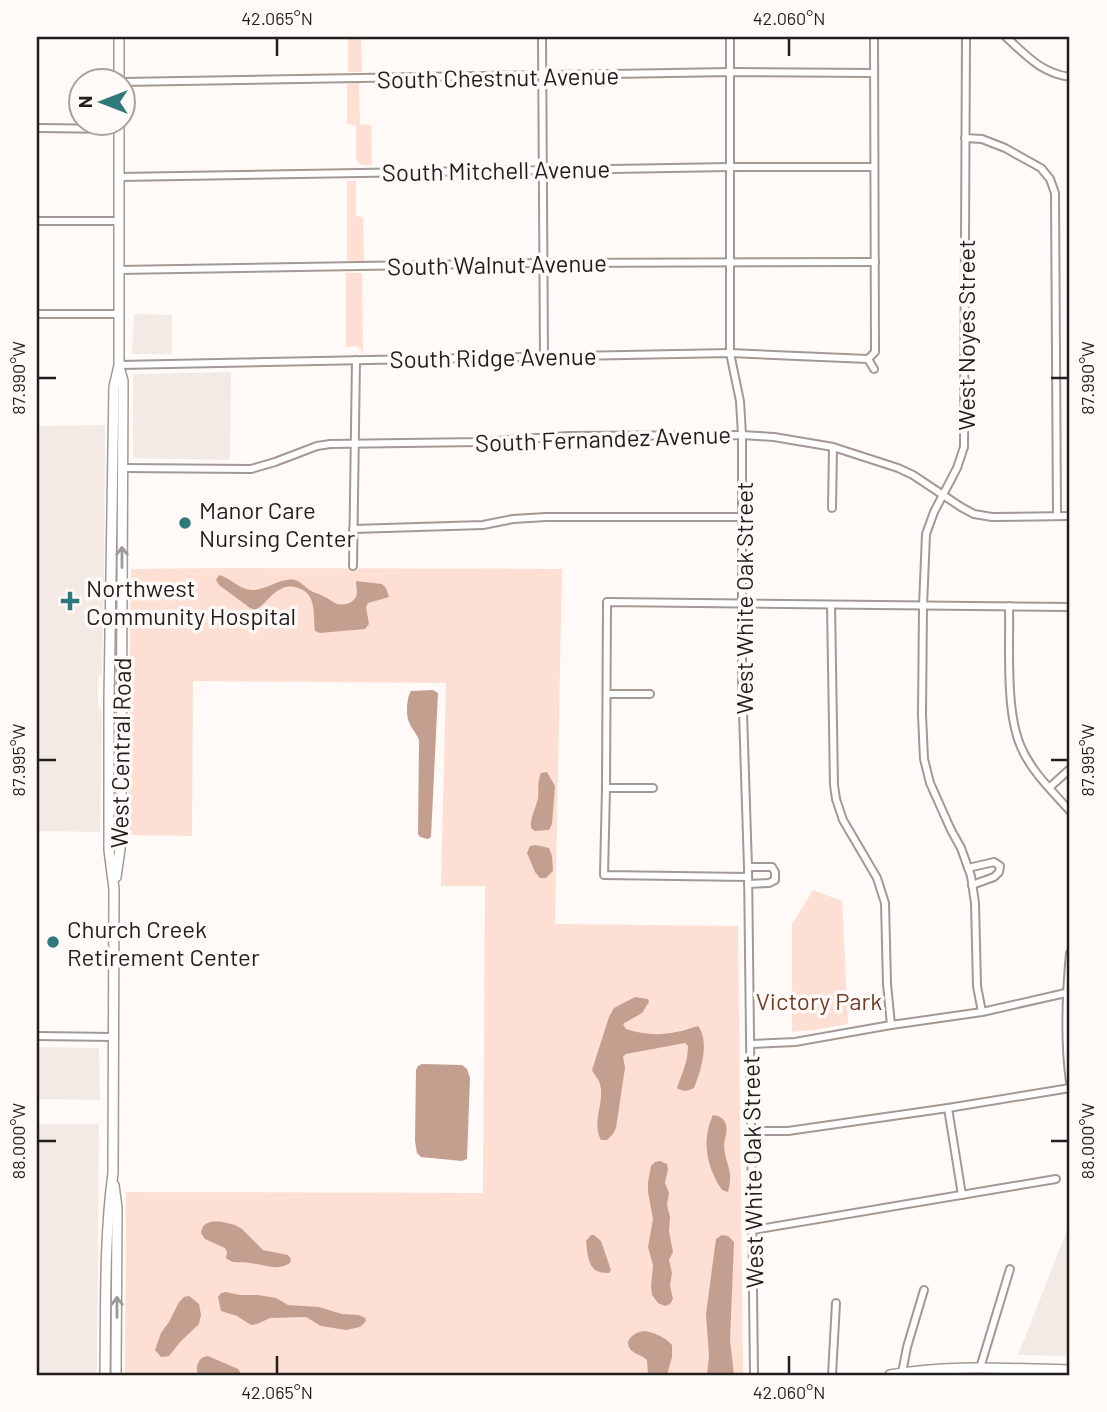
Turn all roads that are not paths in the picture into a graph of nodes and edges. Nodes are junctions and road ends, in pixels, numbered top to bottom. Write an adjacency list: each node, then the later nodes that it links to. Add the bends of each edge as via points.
1 (119, 37): 7 (main road)
2 (542, 37): 10 (street)
3 (730, 37): 8 (street, West White Oak Street)
4 (874, 37): 9 (street)
5 (966, 37): 16 (street, West Noyes Street)
6 (1006, 37): 11 (street, via 1043,69)
7 (120, 66)
8 (730, 72): 9 (street, South Chestnut Avenue); 10 (street, South Chestnut Avenue); 17 (street, West White Oak Street)
9 (874, 73): 18 (street)
10 (542, 76): 12 (street, South Chestnut Avenue); 19 (street)
11 (1070, 77)
12 (136, 81)
13 (66, 127): 14 (street)
14 (37, 128)
15 (119, 136): 20 (main road, West Central Road)
16 (965, 138): 39 (street, West Noyes Street, via 964,447); 41 (street, via 982,138 1041,168 1055,192)
17 (730, 167): 18 (street, South Mitchell Avenue); 19 (street, South Mitchell Avenue); 23 (street, West White Oak Street)
18 (874, 167): 24 (street)
19 (544, 170): 20 (street, South Mitchell Avenue); 25 (street)
20 (119, 177): 22 (main road, West Central Road)
21 (37, 221): 22 (street)
22 (118, 221): 26 (main road, West Central Road)
23 (730, 262): 24 (street, South Walnut Avenue); 25 (street, South Walnut Avenue); 29 (street, West White Oak Street)
24 (875, 262): 31 (street, via 875,352)
25 (544, 263): 26 (street, South Walnut Avenue); 30 (street)
26 (118, 270): 28 (main road, West Central Road)
27 (37, 314): 28 (street)
28 (118, 314): 33 (main road, West Central Road)
29 (730, 353): 30 (street, South Ridge Avenue); 31 (street, South Ridge Avenue); 35 (street, West White Oak Street)
30 (544, 356): 32 (street, South Ridge Avenue)
31 (868, 359): 34 (street)
32 (356, 360): 33 (street, South Ridge Avenue); 36 (street)
33 (119, 365): 38 (main road, West Central Road, via 123,381); 62 (main road, West Central Road, via 114,387 109,626)
34 (874, 369)
35 (742, 435): 36 (street, South Fernandez Avenue); 37 (street, South Fernandez Avenue); 43 (street, West White Oak Street)
36 (355, 444): 38 (street, South Fernandez Avenue, via 317,446 251,469); 44 (street)
37 (833, 447): 39 (street, South Fernandez Avenue, via 898,468); 40 (street)
38 (122, 468): 62 (main road, West Central Road, one-way to 38, via 121,806)
39 (943, 495): 41 (street, South Fernandez Avenue, via 981,516); 48 (street, West Noyes Street, via 926,534)
40 (832, 508)
41 (1057, 516): 42 (street, South Fernandez Avenue)
42 (1070, 516)
43 (741, 517): 44 (street, via 546,517 483,525); 46 (street, West White Oak Street)
44 (353, 529): 45 (street)
45 (353, 566)
46 (741, 604): 47 (street); 51 (street, via 607,602); 58 (street, West White Oak Street)
47 (831, 605): 48 (street); 66 (street, via 834,785 843,820 883,893)
48 (923, 606): 49 (street); 59 (street, West Noyes Street, via 924,760)
49 (1009, 606): 50 (street); 54 (street, via 1014,727 1021,748)
50 (1070, 607)
51 (607, 694): 52 (street); 55 (street)
52 (650, 694)
53 (1070, 769): 54 (street)
54 (1050, 787): 57 (street)
55 (606, 788): 56 (street); 60 (street, via 604,875)
56 (653, 788)
57 (1070, 811)
58 (748, 867): 60 (street, West White Oak Street); 60 (street, via 772,867 775,872 775,880 769,883)
59 (968, 869): 61 (street, West Noyes Street); 61 (street, via 994,862 1000,866 994,877)
60 (748, 880): 69 (street, West White Oak Street)
61 (972, 885): 65 (street, West Noyes Street)
62 (114, 889): 68 (main road, West Central Road)
63 (1070, 953): 64 (street)
64 (1068, 992): 65 (street); 70 (street)
65 (982, 1012): 66 (street)
66 (891, 1025): 69 (street, via 796,1042)
67 (37, 1036): 68 (street)
68 (113, 1037): 74 (main road, West Central Road)
69 (751, 1044): 73 (street, West White Oak Street)
70 (1070, 1082)
71 (1070, 1088): 72 (street)
72 (948, 1108): 73 (street, via 788,1131); 76 (street)
73 (750, 1131): 77 (street, West White Oak Street)
74 (113, 1173): 84 (main road, West Central Road, via 108,1205); 85 (main road, West Central Road, one-way to 74)
75 (1056, 1179): 76 (street)
76 (962, 1195): 77 (street)
77 (753, 1230): 86 (street, West White Oak Street)
78 (1010, 1269): 82 (street)
79 (924, 1290): 83 (street)
80 (836, 1303): 87 (street)
81 (1070, 1370): 82 (main road)
82 (984, 1371): 83 (main road)
83 (902, 1373): 88 (main road)
84 (105, 1375)
85 (116, 1375)
86 (754, 1375)
87 (832, 1375)
88 (890, 1375)

